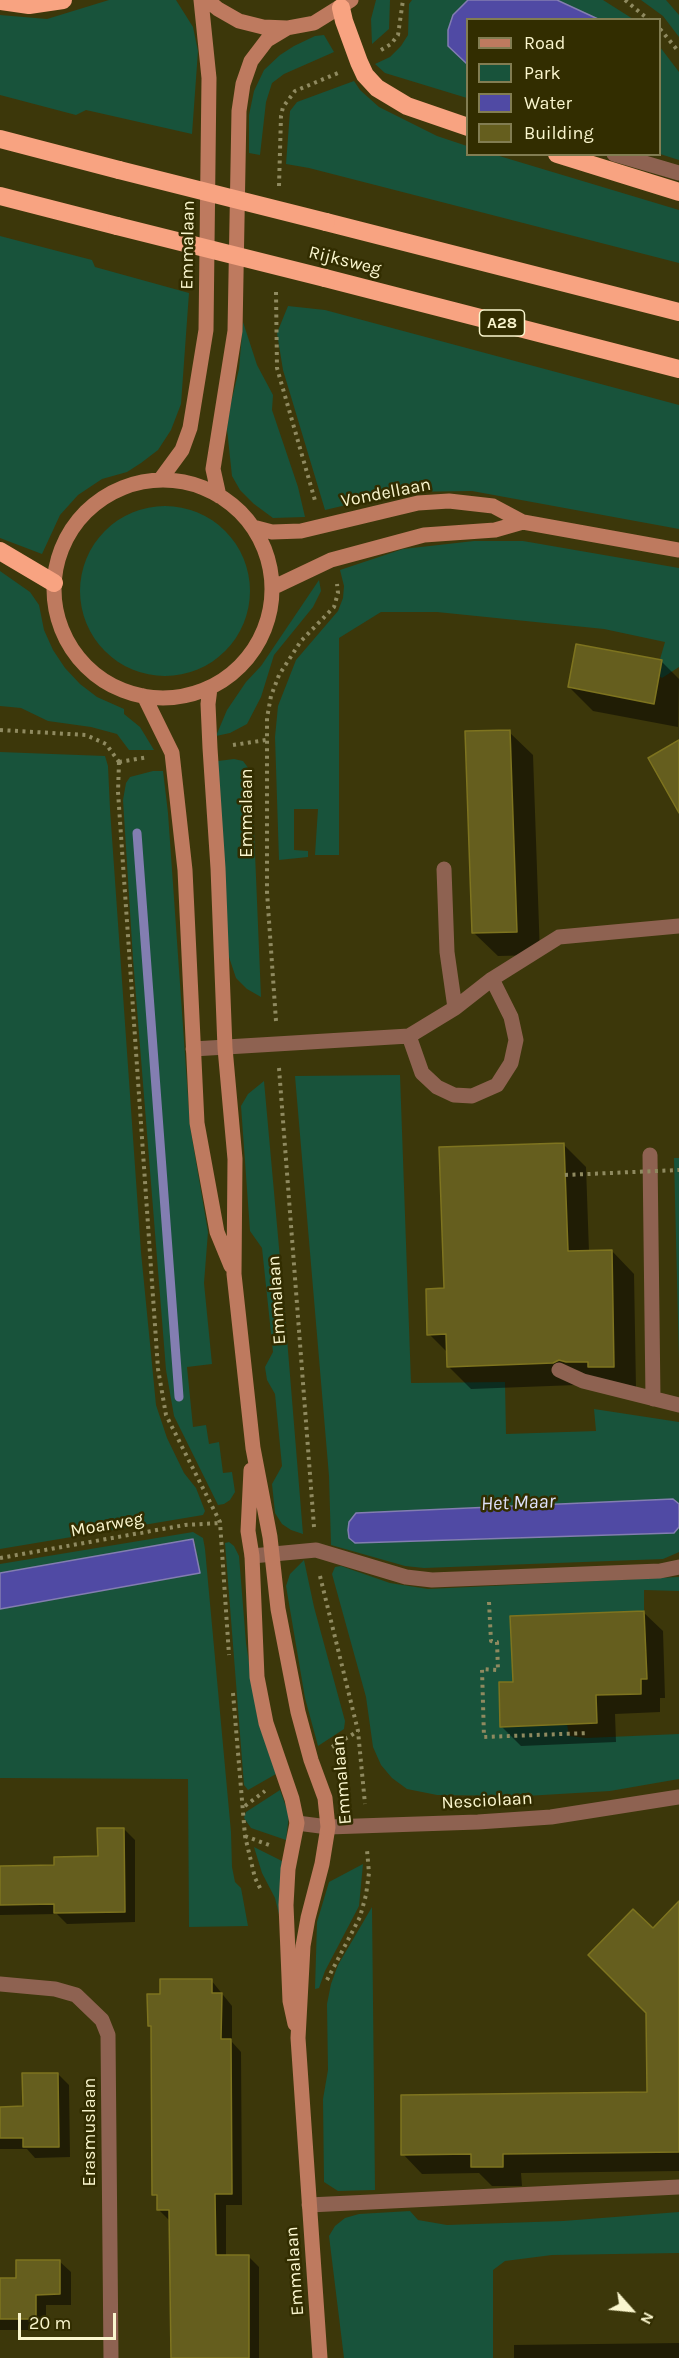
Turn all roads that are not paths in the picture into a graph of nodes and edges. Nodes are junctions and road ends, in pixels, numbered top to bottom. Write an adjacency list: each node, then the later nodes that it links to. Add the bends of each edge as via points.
1 (63, 0): 4 (highway, via 29,5)
2 (201, 0): 16 (main road, Emmalaan, via 209,78 206,330 190,428 182,450)
3 (207, 0): 6 (main road, via 239,21)
4 (0, 1)
5 (346, 4): 6 (main road, via 314,22); 7 (highway, via 344,21 359,62 377,88 407,106)
6 (287, 28): 17 (main road, via 267,40 251,61 239,111 235,331 213,469)
7 (462, 124)
8 (0, 139): 14 (highway, Rijksweg, bridge)
9 (563, 156): 12 (highway)
10 (621, 156): 11 (street)
11 (679, 173)
12 (679, 192)
13 (0, 196): 15 (highway, Rijksweg / A28, bridge)
14 (679, 312)
15 (679, 369)
16 (160, 480): 17 (main road, via 191,484); 22 (main road, via 122,489 88,510 65,542)
17 (219, 496): 19 (main road)
18 (523, 522): 19 (main road, Vondellaan, via 493,506 449,501 417,503 301,531 272,532); 20 (main road, Vondellaan); 23 (main road, Vondellaan, via 495,530 424,535 332,560)
19 (253, 527): 23 (main road, via 267,556)
20 (679, 550)
21 (0, 551): 22 (highway)
22 (54, 584): 25 (main road, via 58,620 77,656 107,682)
23 (272, 588): 24 (main road, via 270,609 255,647 242,664)
24 (210, 688): 25 (main road, via 166,698); 31 (main road, Emmalaan)
25 (144, 696): 32 (main road, Emmalaan, via 172,753 184,870)
26 (444, 869): 29 (street, via 447,952)
27 (679, 926): 28 (street, via 559,937)
28 (492, 979): 29 (street); 30 (street, via 511,1017 516,1040 511,1063 497,1085 472,1096 454,1095 437,1087 422,1073)
29 (455, 1008): 30 (street)
30 (409, 1036): 31 (street)
31 (225, 1048): 32 (street); 34 (main road, Emmalaan, via 235,1159)
32 (193, 1049): 34 (main road, Emmalaan, via 199,1134 217,1232)
33 (650, 1155): 36 (street)
34 (234, 1274): 38 (main road, Emmalaan)
35 (559, 1370): 36 (street, via 583,1381)
36 (653, 1399): 37 (street)
37 (679, 1406)
38 (253, 1448): 39 (main road, Emmalaan); 40 (main road, Emmalaan, via 248,1531)
39 (272, 1554): 40 (street); 41 (street, via 316,1550 397,1575 432,1580); 44 (main road, Emmalaan, via 298,1713 325,1798)
40 (252, 1557): 43 (main road, Emmalaan, via 257,1677 266,1723)
41 (679, 1567)
42 (679, 1797): 44 (street, Nesciolaan, via 551,1817)
43 (297, 1823): 44 (street, Nesciolaan); 46 (main road, Emmalaan, via 286,1905 290,2001)
44 (328, 1827): 46 (main road, Emmalaan, via 303,1946)
45 (0, 1984): 49 (street, Erasmuslaan, via 76,1995 102,2020 108,2035)
46 (298, 2038): 48 (main road, Emmalaan)
47 (679, 2187): 48 (street)
48 (309, 2205): 50 (main road, Emmalaan)
49 (111, 2358)
50 (320, 2358)

